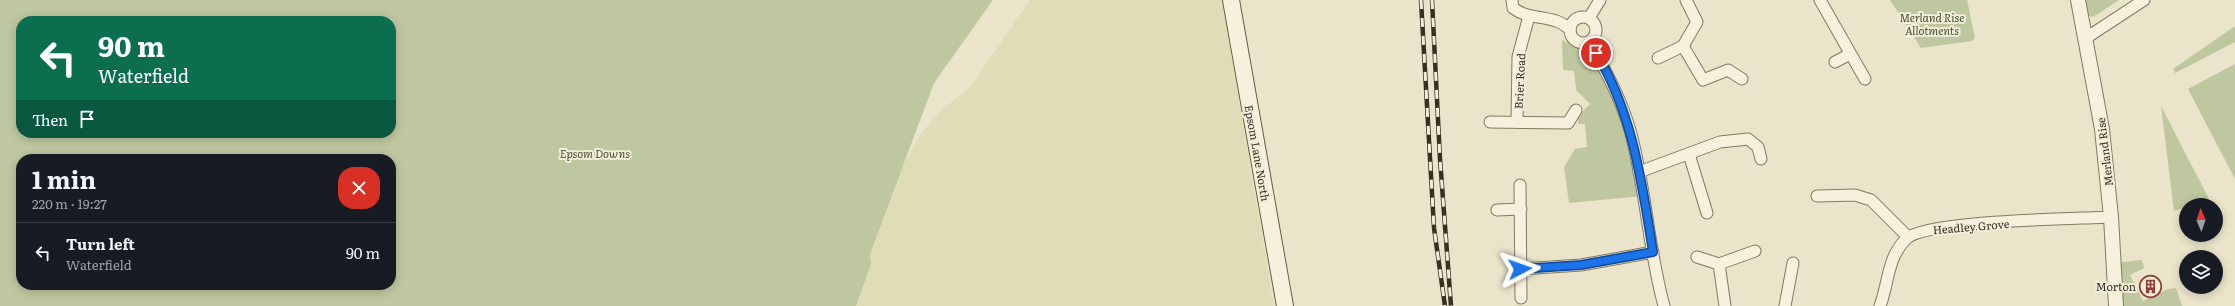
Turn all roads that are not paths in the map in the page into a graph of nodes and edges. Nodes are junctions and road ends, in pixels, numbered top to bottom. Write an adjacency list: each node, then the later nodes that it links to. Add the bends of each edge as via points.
1 (1230, 0): 39 (main road, Epsom Lane North)
2 (1512, 0): 8 (street, via 1513,8)
3 (1600, 0): 9 (street)
4 (1686, 0): 13 (street, via 1697,22)
5 (1820, 0): 14 (street)
6 (2078, 0): 11 (street, Merland Rise)
7 (2144, 0): 11 (street)
8 (1529, 16): 10 (street, via 1557,21); 21 (street, Brier Road, via 1518,57)
9 (1590, 18): 10 (street, via 1576,18); 12 (street, via 1597,28 1595,37)
10 (1570, 29): 12 (street, via 1574,40 1580,43)
11 (2086, 38): 30 (street, Merland Rise, via 2102,129)
12 (1589, 42): 24 (street, via 1613,85 1630,130)
13 (1683, 46): 15 (street); 17 (street, via 1703,80 1728,70)
14 (1850, 54): 16 (street); 18 (street)
15 (1658, 58)
16 (1835, 62)
17 (1742, 79)
18 (1865, 79)
19 (1576, 110): 21 (street, via 1568,123)
20 (1490, 122): 21 (street)
21 (1517, 122)
22 (1689, 154): 23 (street, via 1720,142 1748,139 1758,147); 24 (street); 29 (street)
23 (1761, 159)
24 (1639, 172): 33 (street)
25 (1520, 185): 27 (street)
26 (1817, 196): 31 (street, via 1855,195 1871,200)
27 (1521, 209): 28 (street); 37 (street)
28 (1497, 210)
29 (1707, 212)
30 (2111, 217): 31 (street, Headley Grove, via 1945,227 1925,230); 44 (street, Merland Rise)
31 (1908, 237): 43 (street, via 1898,248 1891,262)
32 (1755, 251): 35 (street)
33 (1653, 252): 37 (street, via 1581,265); 40 (street)
34 (1697, 257): 35 (street)
35 (1719, 264): 41 (street)
36 (1793, 264): 42 (street)
37 (1520, 269): 38 (street)
38 (1521, 298)
39 (1285, 306)
40 (1664, 306)
41 (1725, 306)
42 (1785, 306)
43 (1880, 306)
44 (2116, 306)

